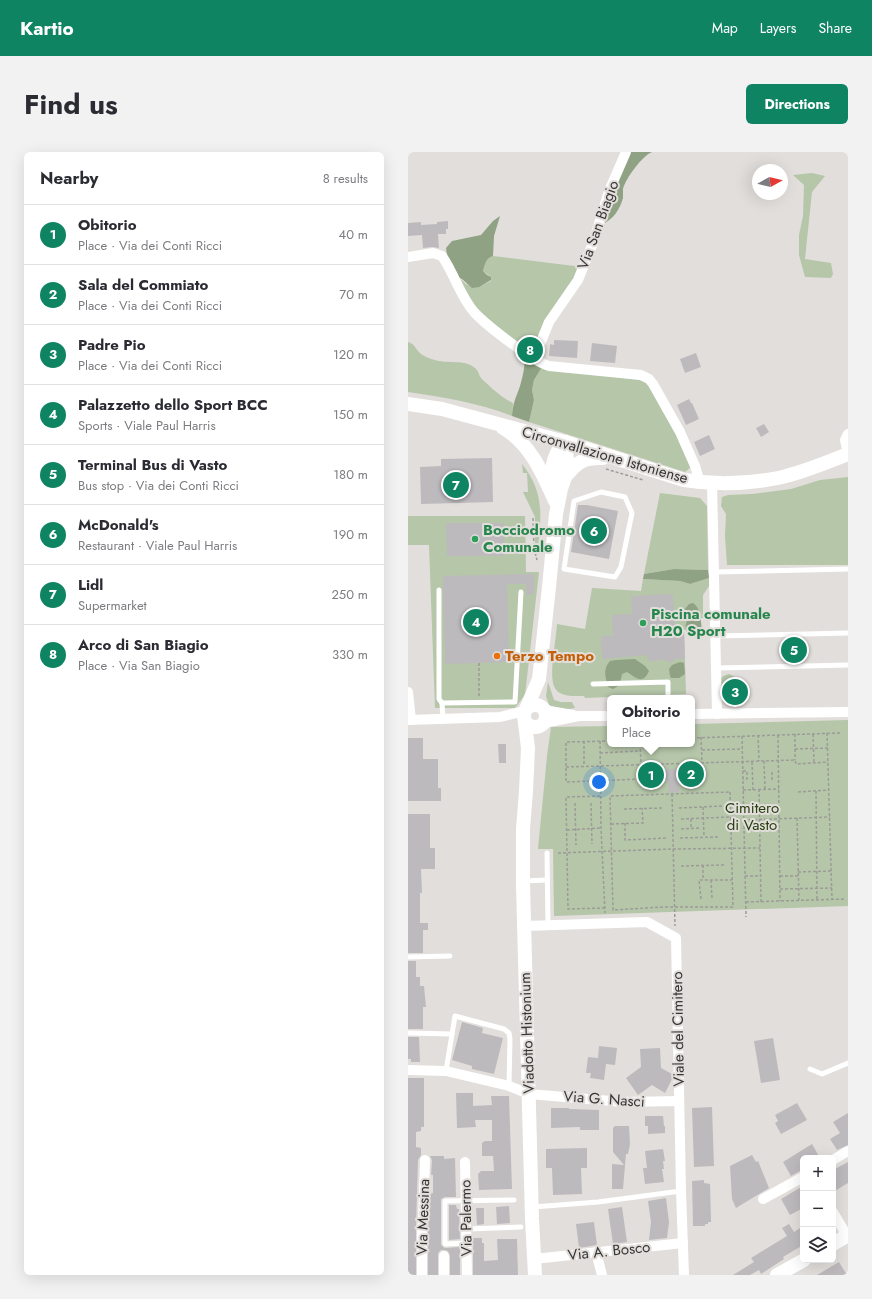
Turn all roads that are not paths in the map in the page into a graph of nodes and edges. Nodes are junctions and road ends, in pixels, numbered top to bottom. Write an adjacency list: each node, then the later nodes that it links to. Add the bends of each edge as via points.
1 (626, 152): 3 (street, Via San Biagio, via 609,191 594,243 578,280 549,322)
2 (408, 257): 3 (street, via 433,253 442,256 474,312)
3 (534, 359): 11 (street, via 549,366 641,375 649,378)
4 (408, 404): 5 (main road, Circonvallazione Istoniense, via 442,409)
5 (496, 424): 7 (main road, Circonvallazione Istoniense); 13 (main road, via 510,432 529,452 537,464)
6 (848, 434): 8 (street, via 845,440)
7 (565, 442): 9 (main road, Circonvallazione Istoniense); 10 (main road); 13 (main road, via 554,457 552,467)
8 (848, 454): 11 (main road, Circonvallazione Istoniense, via 779,478 746,483)
9 (620, 461): 10 (main road, via 588,458 573,467); 11 (main road, Circonvallazione Istoniense, via 684,480)
10 (565, 477): 13 (main road)
11 (706, 483): 15 (street)
12 (625, 497): 12 (lane, via 601,492 574,501 564,569 615,577 621,567 632,513)
13 (555, 507): 22 (main road)
14 (848, 569): 15 (lane)
15 (714, 572): 19 (street)
16 (439, 590): 26 (lane, via 439,699)
17 (521, 592): 26 (lane, via 515,702)
18 (848, 633): 19 (lane)
19 (715, 636): 21 (street)
20 (848, 665): 21 (lane)
21 (716, 668): 29 (street)
22 (539, 679): 30 (main road); 32 (main road)
23 (593, 684): 25 (lane, via 668,682)
24 (408, 692): 34 (street)
25 (668, 695)
26 (442, 702): 33 (lane)
27 (848, 712): 29 (street)
28 (695, 714): 29 (street)
29 (717, 714)
30 (525, 716): 32 (main road, via 532,705 535,705); 32 (main road, via 529,726 534,728 538,727); 33 (street); 35 (main road, Viadotto Histonium, via 528,748)
31 (607, 716): 32 (street)
32 (544, 717): 35 (main road, Viadotto Histonium)
33 (443, 719): 34 (street)
34 (409, 720)
35 (526, 791): 38 (main road, Viadotto Histonium)
36 (547, 852): 37 (lane)
37 (547, 880): 38 (lane); 39 (lane)
38 (523, 881): 40 (main road, Viadotto Histonium)
39 (548, 925): 40 (street); 51 (street, Viale del Cimitero, via 647,922 676,938)
40 (525, 926): 50 (main road, Viadotto Histonium)
41 (450, 956): 42 (lane)
42 (408, 957)
43 (408, 1033): 44 (lane)
44 (452, 1034): 48 (lane); 49 (lane, via 456,1016 504,1029 509,1033)
45 (848, 1063): 46 (lane, via 822,1074)
46 (810, 1069)
47 (408, 1070): 48 (street, Via G. Nasci)
48 (446, 1071): 49 (street, Via G. Nasci)
49 (509, 1086): 50 (street, Via G. Nasci)
50 (529, 1094): 51 (street, Via G. Nasci, via 623,1102); 61 (main road, Viadotto Histonium)
51 (679, 1101): 57 (street, Viale del Cimitero)
52 (848, 1151): 53 (street)
53 (836, 1158)
54 (425, 1160): 73 (street, Via Messina)
55 (465, 1162): 60 (street, Via Palermo)
56 (800, 1179): 58 (street)
57 (682, 1191): 61 (lane, via 598,1202); 66 (street, Viale del Cimitero)
58 (763, 1199)
59 (514, 1200): 60 (lane)
60 (466, 1202): 64 (street, Via Palermo); 68 (lane, via 445,1201 445,1244)
61 (532, 1207): 71 (main road, Viadotto Histonium)
62 (836, 1217): 65 (street)
63 (521, 1227): 64 (lane)
64 (467, 1229): 68 (street, Via Palermo)
65 (847, 1236): 67 (main road)
66 (683, 1242): 69 (street, Via A. Bosco); 78 (street, Viale del Cimitero)
67 (836, 1242)
68 (467, 1243): 75 (street, Via Palermo)
69 (596, 1252): 71 (street, Via A. Bosco); 77 (street)
70 (444, 1256): 74 (street)
71 (534, 1259): 76 (main road, Viadotto Histonium)
72 (800, 1262): 79 (main road)
73 (422, 1275)
74 (444, 1275)
75 (467, 1275)
76 (536, 1275)
77 (602, 1275)
78 (684, 1275)
79 (777, 1275)

